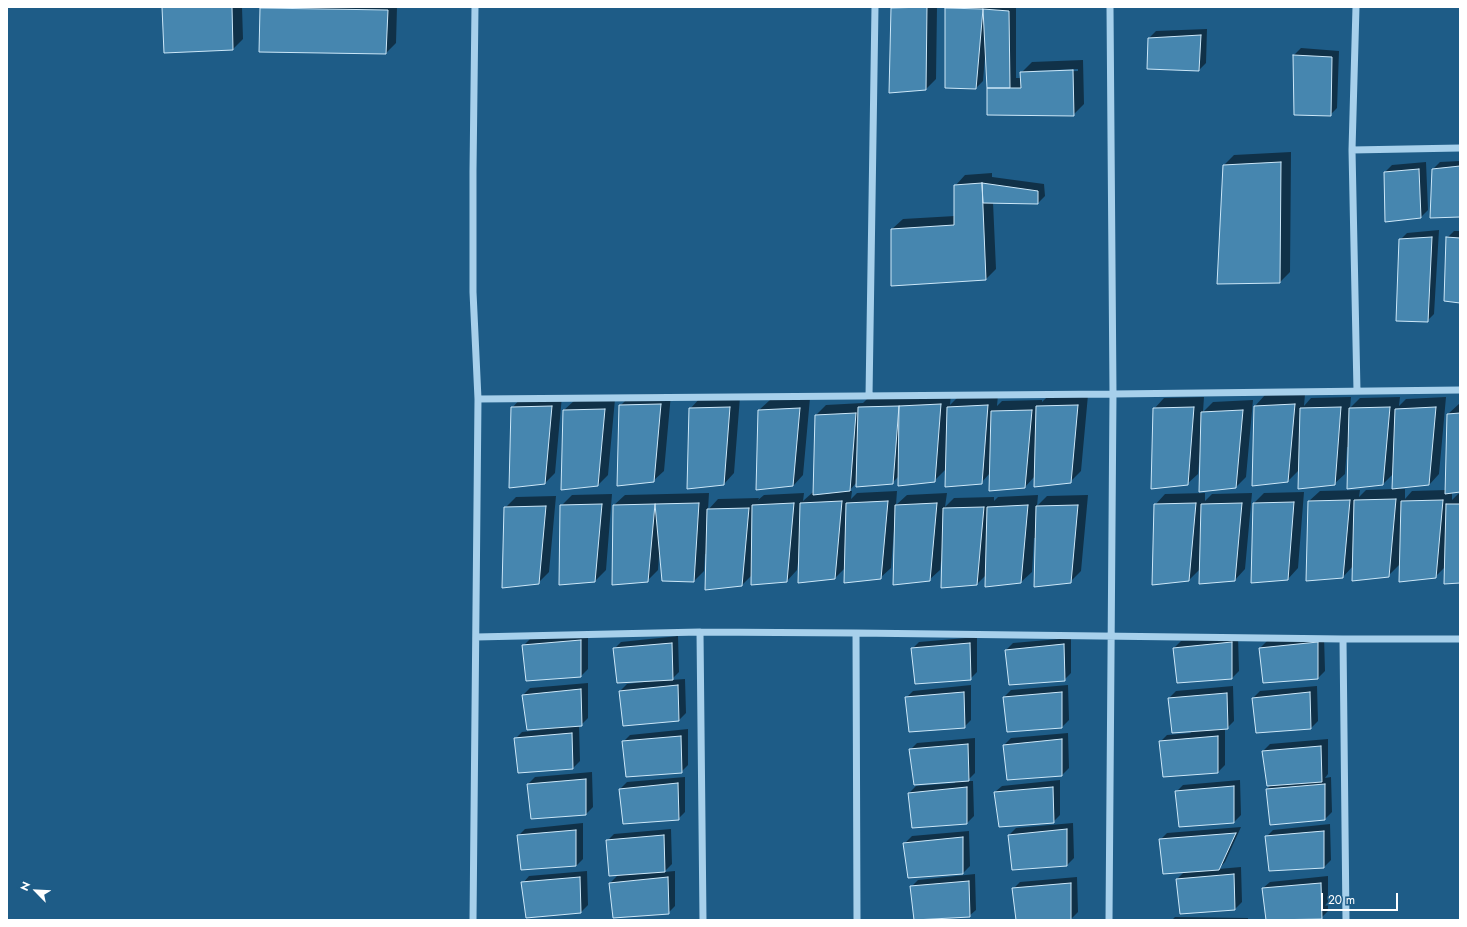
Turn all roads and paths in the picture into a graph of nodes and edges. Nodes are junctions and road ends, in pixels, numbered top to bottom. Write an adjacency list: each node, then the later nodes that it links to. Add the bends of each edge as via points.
1 (475, 7): 11 (street, via 473,292)
2 (875, 7): 10 (street)
3 (1110, 7): 9 (street)
4 (1356, 7): 6 (street)
5 (1460, 148): 6 (street)
6 (1352, 150): 7 (street)
7 (1357, 390): 8 (street); 9 (street)
8 (1460, 390)
9 (1113, 394): 10 (street); 14 (street)
10 (869, 396): 11 (street)
11 (478, 399): 15 (street)
12 (700, 632): 13 (street); 15 (street); 19 (street)
13 (856, 632): 14 (street); 20 (street)
14 (1110, 636): 16 (street); 21 (street)
15 (476, 637): 18 (street)
16 (1343, 639): 17 (street); 22 (street)
17 (1460, 639)
18 (473, 920)
19 (703, 920)
20 (857, 920)
21 (1109, 920)
22 (1346, 920)

